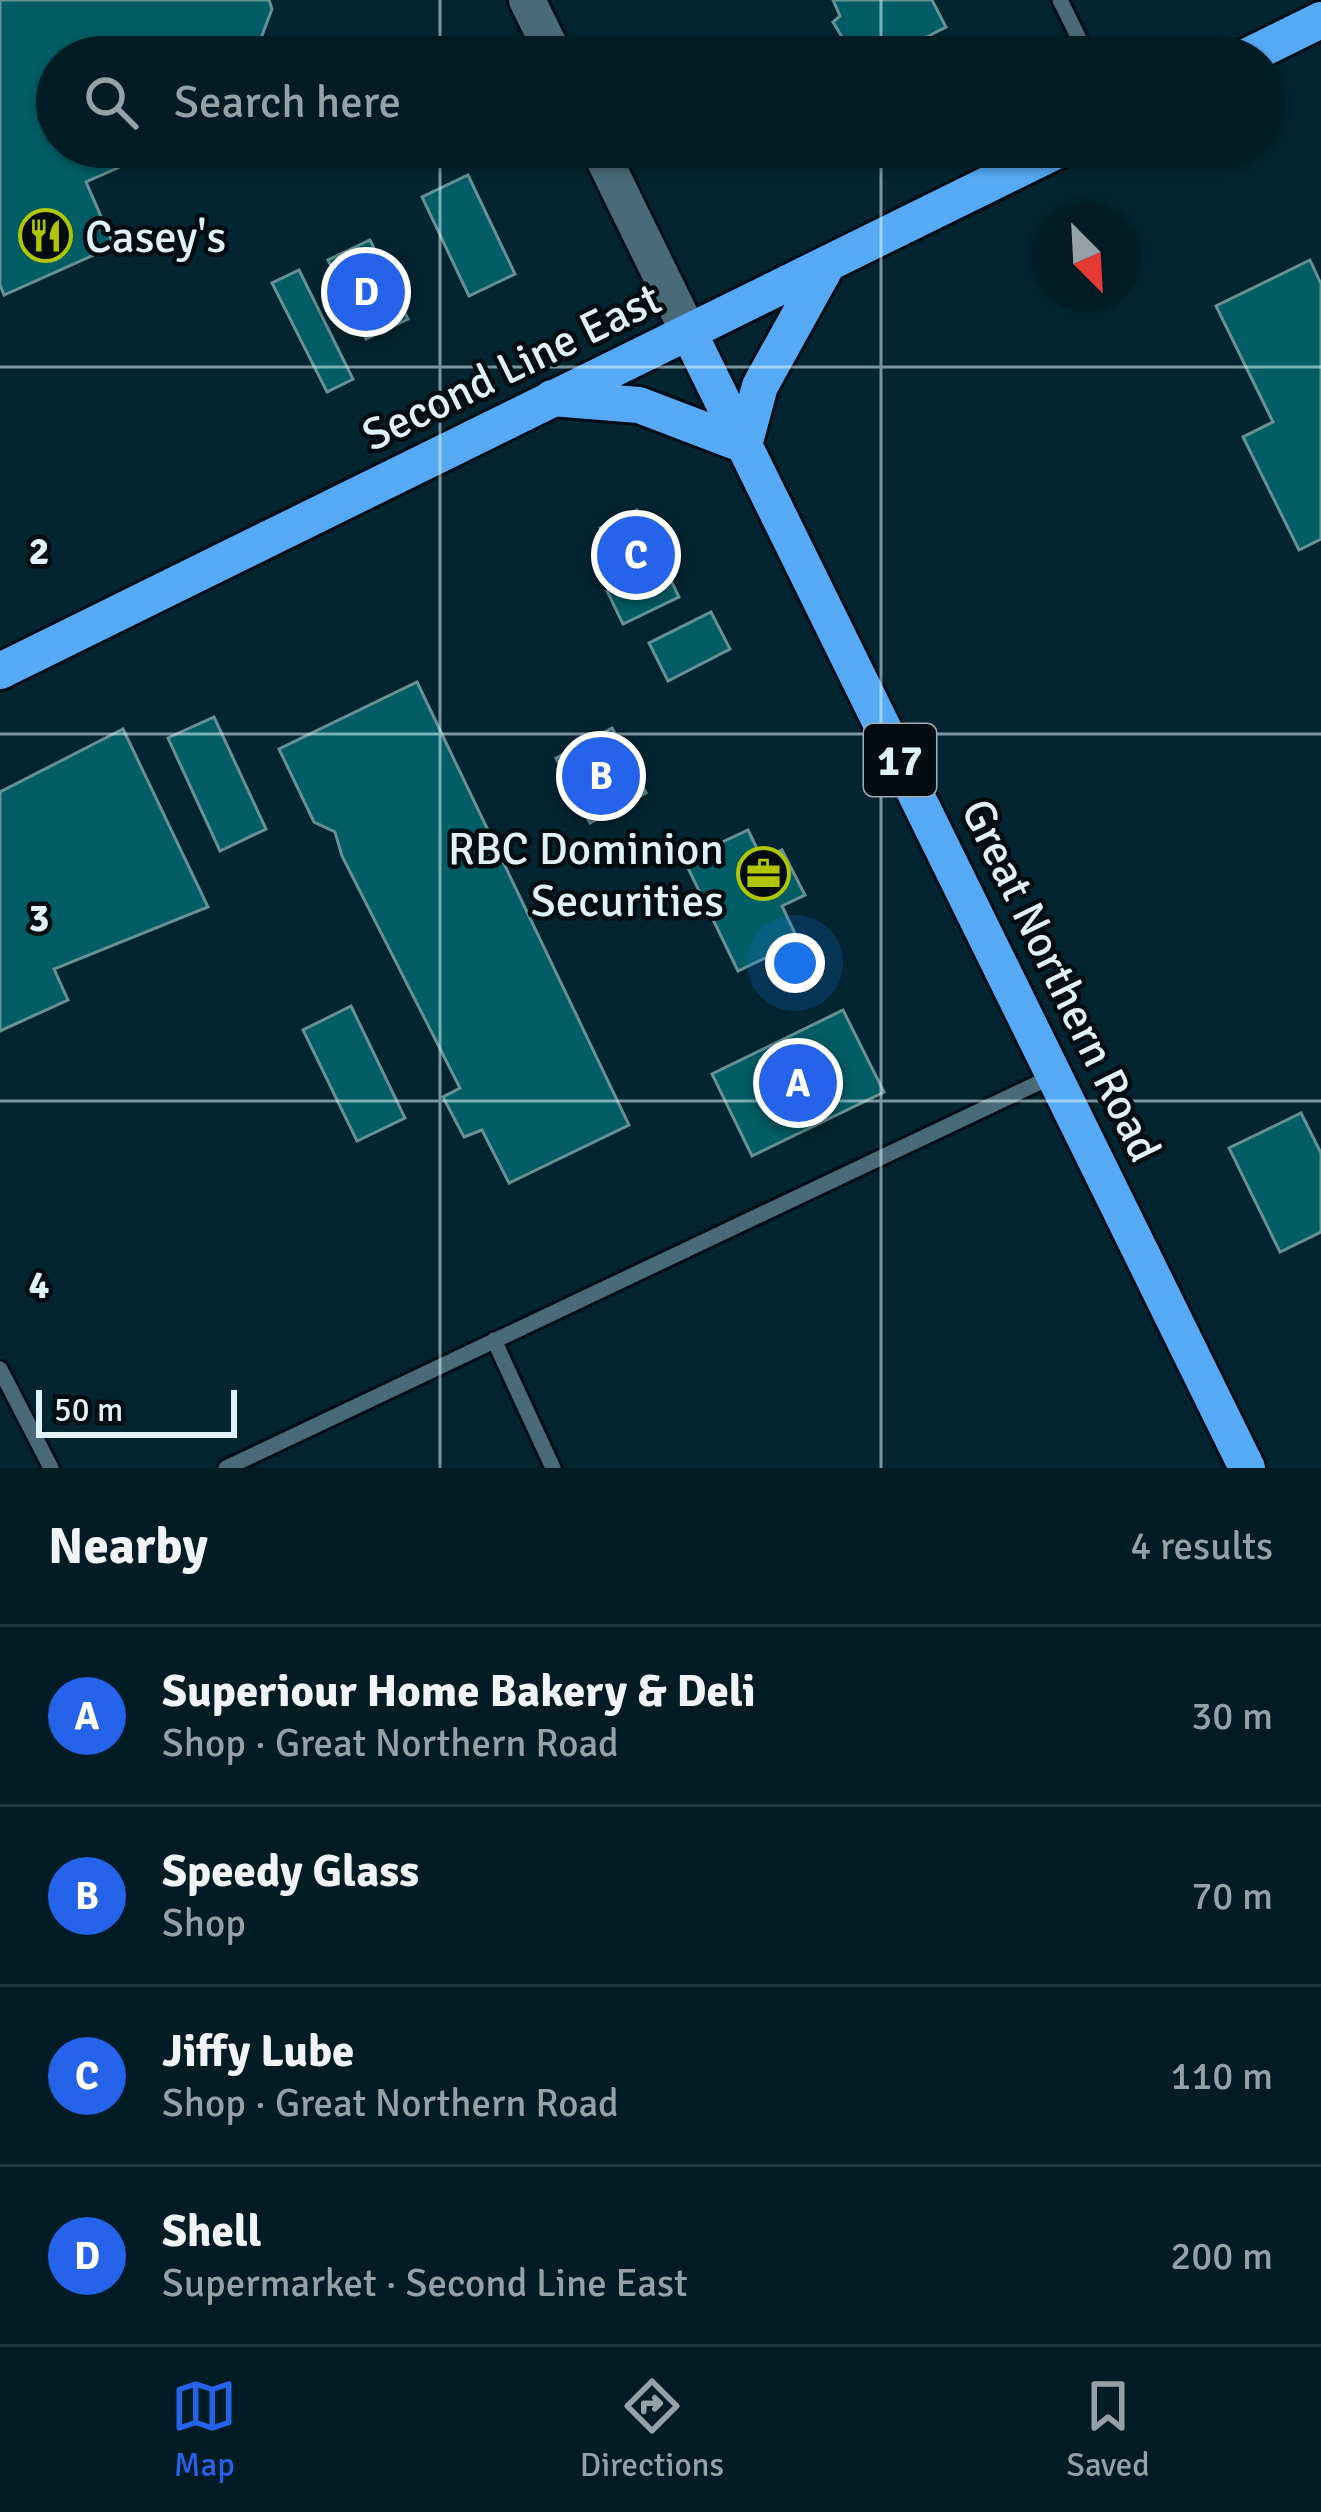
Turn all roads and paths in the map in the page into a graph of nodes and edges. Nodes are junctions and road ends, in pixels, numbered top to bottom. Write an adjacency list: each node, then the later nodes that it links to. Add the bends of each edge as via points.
1 (527, 0): 4 (main road)
2 (1060, 0): 5 (lane)
3 (1321, 20): 6 (highway)
4 (544, 36)
5 (1078, 36)
6 (1285, 38)
7 (608, 168): 10 (main road, Great Northern Road)
8 (1022, 168): 9 (highway, Second Line East)
9 (826, 265): 10 (highway, Second Line East); 12 (highway, via 760,386)
10 (689, 333): 11 (highway, Second Line East); 12 (highway, Great Northern Road / 17)
11 (551, 398): 12 (highway, via 639,405); 13 (highway, Second Line East)
12 (745, 445): 14 (highway, Great Northern Road / 17)
13 (0, 671)
14 (1056, 1074): 15 (lane); 20 (highway, Great Northern Road / 17)
15 (494, 1340): 18 (lane); 19 (lane)
16 (0, 1369): 17 (lane)
17 (50, 1468)
18 (226, 1468)
19 (553, 1468)
20 (1247, 1468)

